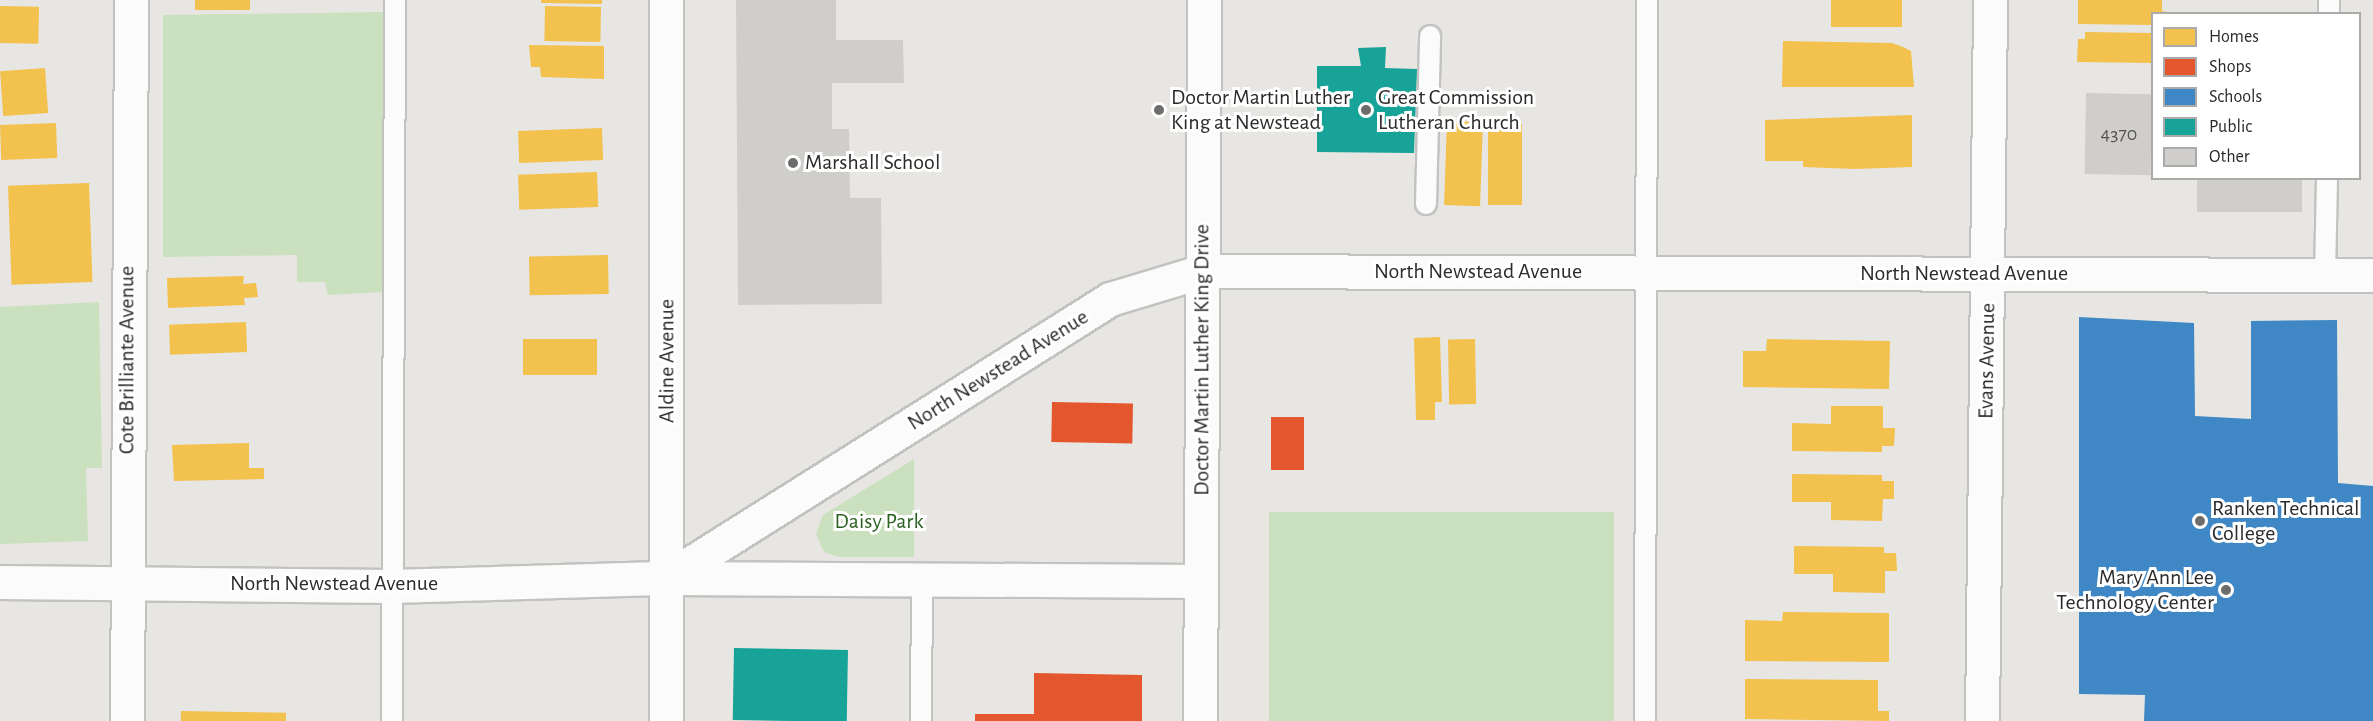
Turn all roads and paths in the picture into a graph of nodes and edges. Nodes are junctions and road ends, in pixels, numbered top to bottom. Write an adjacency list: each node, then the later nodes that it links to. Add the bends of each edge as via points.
1 (131, 0): 19 (street, Cote Brilliante Avenue)
2 (395, 0): 20 (lane)
3 (666, 0): 15 (street, Aldine Avenue)
4 (1204, 0): 10 (street, Doctor Martin Luther King Drive)
5 (1647, 0): 11 (lane)
6 (1990, 0): 12 (street, Evans Avenue)
7 (1430, 36): 9 (lane)
8 (2327, 180): 13 (lane)
9 (1426, 204)
10 (1203, 271): 11 (street, North Newstead Avenue); 15 (street, North Newstead Avenue, via 1110,299); 17 (street, Doctor Martin Luther King Drive)
11 (1646, 273): 12 (street, North Newstead Avenue); 26 (lane)
12 (1988, 274): 13 (street, North Newstead Avenue); 27 (street, Evans Avenue)
13 (2325, 275): 14 (street, North Newstead Avenue)
14 (2373, 275)
15 (667, 578): 16 (street, North Newstead Avenue); 20 (street, North Newstead Avenue); 23 (street, Aldine Avenue)
16 (922, 579): 17 (street, North Newstead Avenue); 24 (lane)
17 (1201, 581): 25 (street, Doctor Martin Luther King Drive)
18 (0, 582): 19 (street, North Newstead Avenue)
19 (126, 583): 20 (street, North Newstead Avenue); 21 (street, Cote Brilliante Avenue)
20 (391, 586): 22 (lane)
21 (127, 721)
22 (393, 721)
23 (666, 721)
24 (921, 721)
25 (1200, 721)
26 (1645, 721)
27 (1982, 721)

